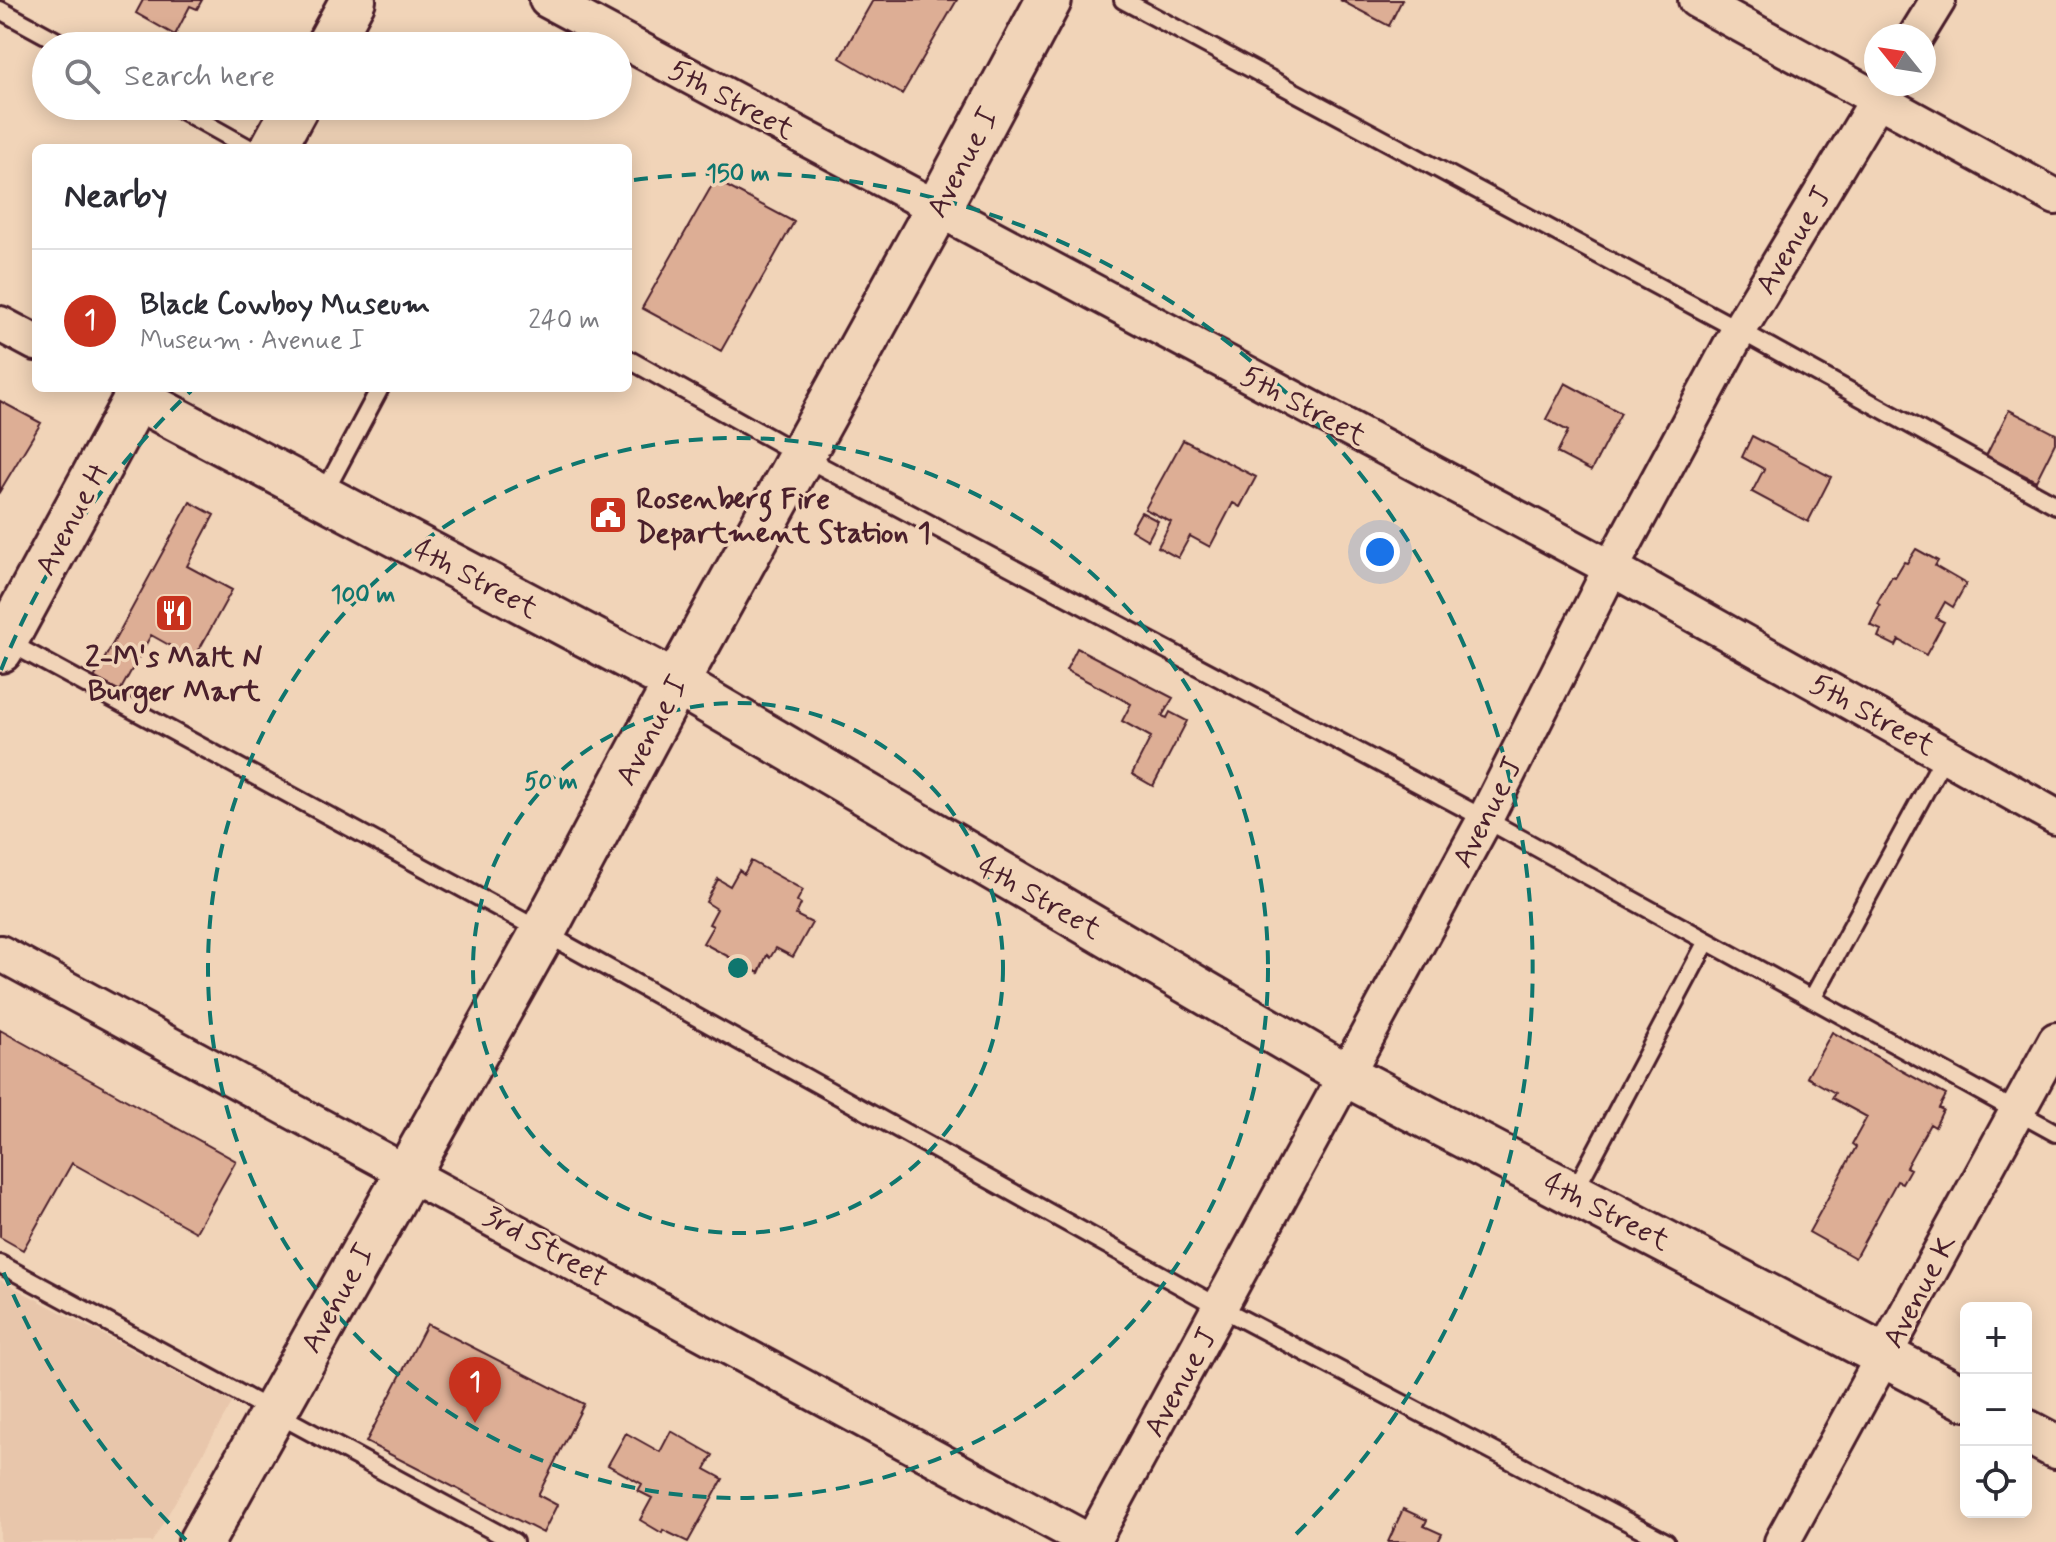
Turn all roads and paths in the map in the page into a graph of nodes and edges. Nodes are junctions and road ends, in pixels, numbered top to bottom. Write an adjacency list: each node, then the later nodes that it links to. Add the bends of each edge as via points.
1 (353, 0): 10 (main road)
2 (547, 0): 11 (street, 5th Street)
3 (1049, 0): 21 (main road, Avenue I)
4 (1123, 0): 23 (lane)
5 (1696, 0): 13 (street)
6 (1938, 0): 8 (street)
7 (0, 10): 9 (lane)
8 (1923, 24)
9 (40, 32)
10 (336, 32)
11 (606, 32)
12 (632, 46): 21 (street, 5th Street)
13 (1864, 83)
14 (1880, 96): 23 (street, Avenue J)
15 (1889, 96): 20 (street)
16 (199, 120): 18 (lane)
17 (288, 120): 19 (main road)
18 (242, 144)
19 (275, 144)
20 (2056, 197)
21 (937, 210): 29 (main road, Avenue I); 32 (street, 5th Street)
22 (0, 324): 24 (street)
23 (1739, 330): 31 (lane); 32 (street, Avenue J)
24 (32, 341)
25 (632, 361): 29 (lane)
26 (131, 392): 33 (main road, Avenue H)
27 (134, 392): 30 (street, 4th Street)
28 (378, 392): 30 (lane)
29 (802, 456): 34 (main road, Avenue I); 37 (lane)
30 (322, 496): 34 (street, 4th Street)
31 (2056, 505)
32 (1611, 568): 35 (street, 5th Street); 37 (street, Avenue J)
33 (2, 642): 38 (lane)
34 (676, 683): 38 (main road, Avenue I); 43 (street, 4th Street)
35 (1945, 755): 36 (street, 5th Street); 41 (lane)
36 (2056, 817)
37 (1485, 819): 39 (lane); 43 (street, Avenue J)
38 (543, 932): 46 (main road, Avenue I); 49 (lane)
39 (1707, 941): 41 (lane); 47 (lane)
40 (0, 953): 46 (street, 3rd Street)
41 (1812, 999): 44 (lane)
42 (2056, 1040): 44 (street, Avenue K)
43 (1346, 1075): 47 (street, 4th Street); 49 (street, Avenue J)
44 (2017, 1112): 45 (lane); 50 (street, Avenue K)
45 (2056, 1133)
46 (408, 1172): 52 (main road, Avenue I); 57 (street, 3rd Street)
47 (1574, 1194): 50 (street, 4th Street)
48 (0, 1264): 52 (lane)
49 (1221, 1308): 57 (street, Avenue J); 58 (lane)
50 (1885, 1355): 51 (street, 4th Street); 59 (street, Avenue K)
51 (1960, 1396)
52 (272, 1413): 55 (main road, Avenue I); 56 (lane)
53 (2032, 1434): 54 (street)
54 (2056, 1447)
55 (201, 1542)
56 (514, 1542)
57 (1091, 1542)
58 (1666, 1542)
59 (1782, 1542)

